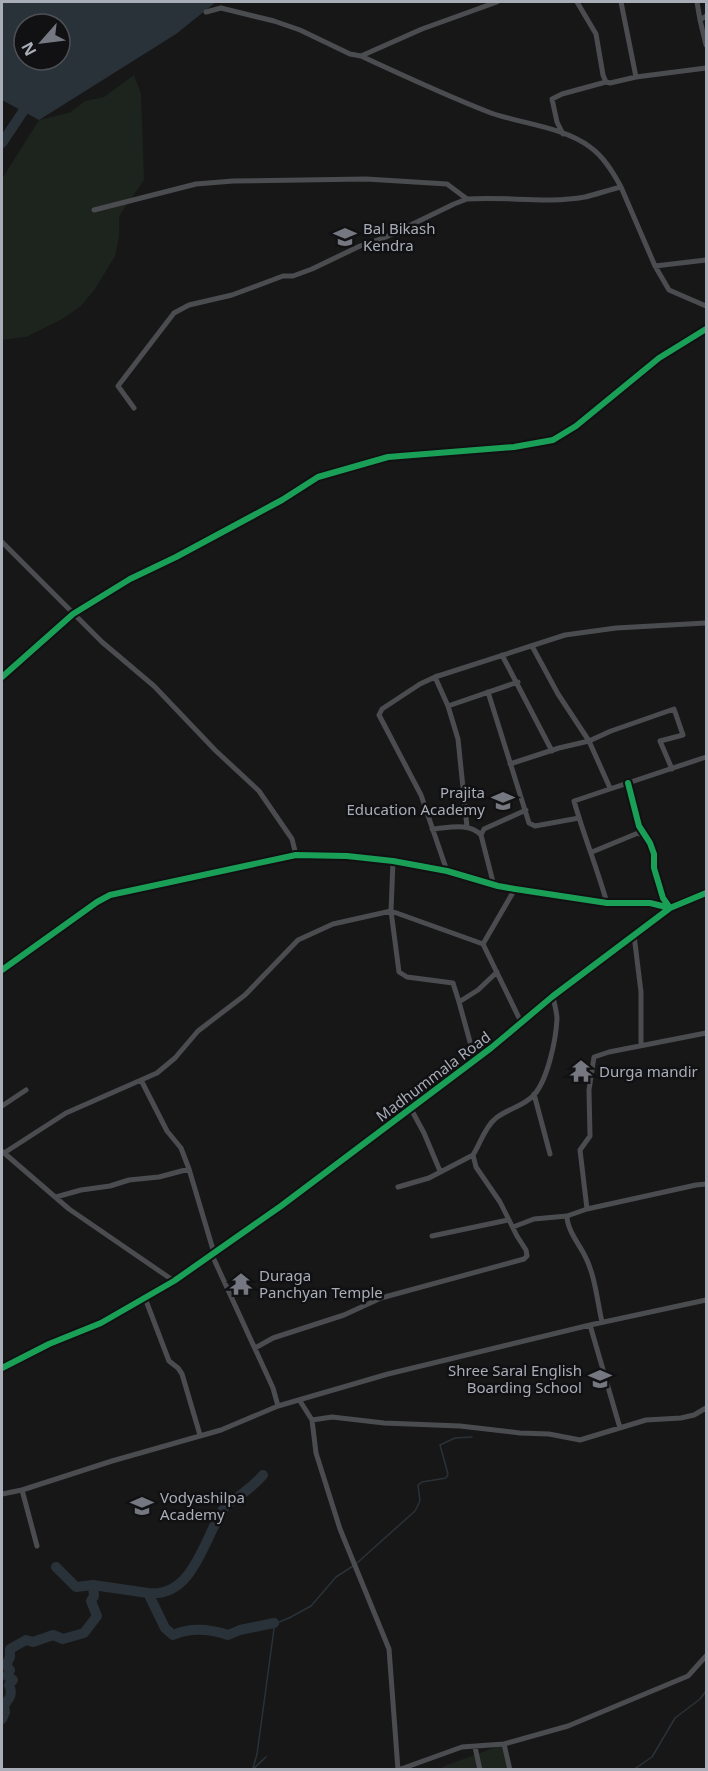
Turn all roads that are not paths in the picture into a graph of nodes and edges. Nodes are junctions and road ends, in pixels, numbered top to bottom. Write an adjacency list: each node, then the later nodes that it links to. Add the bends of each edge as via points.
1 (497, 2): 9 (street)
2 (577, 2): 12 (street, via 596,34)
3 (621, 2): 11 (street)
4 (697, 2): 7 (street)
5 (206, 12): 9 (street, via 221,8 274,21)
6 (706, 16): 7 (street)
7 (700, 20): 8 (street)
8 (706, 45)
9 (361, 56): 13 (street, via 493,114)
10 (706, 68): 11 (street)
11 (636, 77): 12 (street)
12 (606, 82): 13 (street, via 552,99)
13 (563, 134): 14 (street, via 589,146)
14 (621, 187): 15 (street, via 583,197); 18 (street)
15 (468, 199): 16 (street, via 447,184 366,179 233,181 196,184); 21 (street, via 312,269 189,305 174,313 118,386)
16 (94, 210)
17 (706, 260): 18 (street)
18 (655, 266): 19 (street, via 669,290)
19 (706, 306)
20 (706, 329): 23 (street, via 659,358 553,440 514,447 388,456 318,477)
21 (134, 408)
22 (2, 542): 23 (street)
23 (73, 614): 28 (street); 47 (street, via 154,686 259,791 292,839)
24 (706, 623): 25 (street, via 599,630 565,635)
25 (532, 646): 26 (street); 33 (street)
26 (502, 655): 29 (street); 30 (street)
27 (443, 675): 29 (street)
28 (2, 677)
29 (435, 677): 32 (street); 43 (street, via 382,709 379,715 421,795)
30 (518, 682): 31 (street); 34 (street)
31 (488, 692): 32 (street); 36 (street)
32 (448, 706): 42 (street, via 458,739)
33 (589, 741): 34 (street); 37 (street, via 674,709 683,735 660,741); 39 (street)
34 (552, 752): 36 (street)
35 (706, 757): 37 (street)
36 (510, 764): 40 (street)
37 (672, 769): 38 (street)
38 (628, 783): 39 (street); 45 (street, via 639,826)
39 (610, 788): 41 (street, via 574,801)
40 (526, 810): 41 (street, via 529,823 535,826); 44 (street, via 484,829)
41 (579, 818): 46 (street)
42 (467, 827): 43 (street); 44 (street)
43 (432, 829): 49 (street)
44 (481, 835): 50 (street, via 493,882)
45 (647, 838): 46 (street, via 638,833); 54 (street, via 663,898)
46 (592, 852): 53 (street)
47 (296, 855): 48 (street); 58 (street, via 110,895)
48 (393, 861): 49 (street); 55 (street)
49 (447, 871): 50 (street)
50 (498, 886): 51 (street)
51 (515, 890): 53 (street); 57 (street)
52 (706, 893): 54 (street, Madhummala Road)
53 (608, 903): 54 (street, via 650,903)
54 (670, 908): 56 (street, Madhummala Road)
55 (391, 911): 57 (street); 61 (street, via 399,972 407,977 453,983); 66 (street, via 333,924 298,940 245,995 198,1031 175,1058)
56 (634, 935): 60 (street, Madhummala Road); 64 (street, via 641,992)
57 (483, 945): 59 (street)
58 (2, 970)
59 (497, 972): 61 (street); 62 (street)
60 (553, 996): 62 (street, Madhummala Road); 68 (street, via 557,1018 552,1050)
61 (459, 1002): 65 (street)
62 (522, 1024): 65 (street, Madhummala Road)
63 (706, 1033): 64 (street)
64 (641, 1045): 79 (street, via 597,1055 592,1063 590,1136 580,1150)
65 (475, 1060): 70 (street, Madhummala Road)
66 (141, 1080): 71 (street, via 66,1113); 74 (street)
67 (26, 1090): 69 (street)
68 (534, 1094): 72 (street); 73 (street, via 495,1118)
69 (2, 1106)
70 (411, 1108): 75 (street); 84 (street, Madhummala Road)
71 (3, 1152): 78 (street)
72 (550, 1154)
73 (473, 1155): 75 (street); 81 (street)
74 (189, 1169): 78 (street); 84 (street)
75 (440, 1171): 77 (street)
76 (706, 1184): 79 (street)
77 (398, 1187)
78 (56, 1197): 85 (street)
79 (587, 1209): 80 (street)
80 (567, 1216): 82 (street, via 534,1219); 88 (street, via 591,1272)
81 (508, 1220): 82 (street); 83 (street)
82 (513, 1227): 90 (street, via 526,1250 524,1259 381,1298)
83 (432, 1236)
84 (213, 1254): 85 (street, Madhummala Road); 90 (street)
85 (174, 1281): 86 (street, Madhummala Road)
86 (145, 1298): 91 (street, Madhummala Road, via 101,1323); 97 (street, via 169,1361 181,1371)
87 (706, 1300): 88 (street)
88 (602, 1322): 89 (street)
89 (590, 1325): 92 (street, via 388,1374); 96 (street)
90 (255, 1348): 93 (street)
91 (2, 1368)
92 (300, 1401): 93 (street); 95 (street)
93 (278, 1406): 97 (street)
94 (706, 1408): 96 (street, via 681,1418 646,1420)
95 (312, 1420): 96 (street, via 332,1416 580,1440); 103 (street, via 316,1453 340,1529 389,1649 398,1770)
96 (620, 1428)
97 (200, 1435): 98 (street)
98 (22, 1490): 99 (street); 100 (street)
99 (2, 1494)
100 (37, 1546)
101 (706, 1656): 102 (street, via 688,1676 647,1694 568,1726)
102 (504, 1744): 103 (street); 105 (street)
103 (475, 1746): 104 (street)
104 (480, 1770)
105 (510, 1770)

